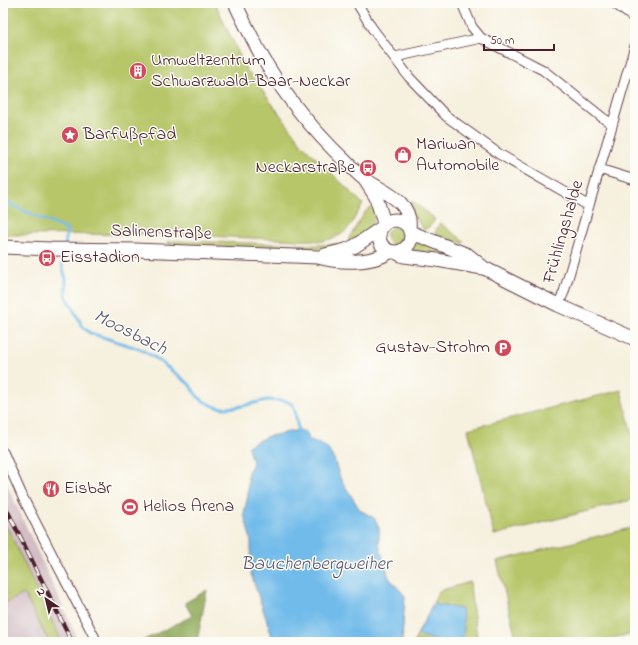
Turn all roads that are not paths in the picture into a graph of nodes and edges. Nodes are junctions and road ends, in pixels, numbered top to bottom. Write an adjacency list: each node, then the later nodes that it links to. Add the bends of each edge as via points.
1 (235, 3): 11 (main road, via 282,88 324,141)
2 (357, 3): 8 (street, via 372,28)
3 (462, 3): 6 (street, via 472,27)
4 (614, 3): 5 (street)
5 (635, 19)
6 (481, 38): 8 (street); 9 (street, via 543,70)
7 (635, 46): 9 (street, Frühlingshalde)
8 (395, 57): 13 (street, via 409,77 446,116 500,154)
9 (612, 124): 10 (street, Frühlingshalde)
10 (599, 169): 12 (street, Frühlingshalde); 13 (street, Frühlingshalde)
11 (364, 178): 14 (main road, via 376,197); 15 (main road, via 387,192 402,206 410,220)
12 (635, 180)
13 (589, 206): 20 (street, Frühlingshalde)
14 (382, 226): 15 (main road, via 398,220 404,222); 17 (main road, via 378,235 379,243 383,248); 18 (main road, Salinenstraße, via 355,246)
15 (410, 230): 17 (main road, via 411,240 408,246 404,250); 19 (main road, via 468,255)
16 (3, 247): 18 (main road, Salinenstraße)
17 (394, 252): 18 (main road, Salinenstraße, via 365,260); 19 (main road, via 404,256)
18 (318, 257)
19 (484, 268): 20 (main road)
20 (558, 305): 21 (main road)
21 (635, 339)
22 (3, 452): 23 (street, via 24,500)
23 (97, 642)

